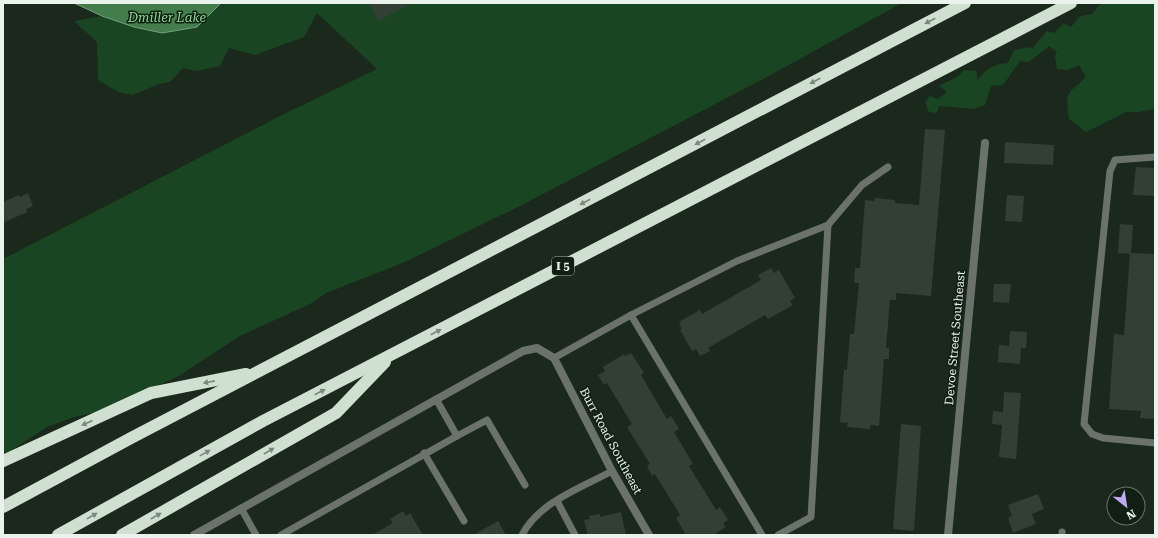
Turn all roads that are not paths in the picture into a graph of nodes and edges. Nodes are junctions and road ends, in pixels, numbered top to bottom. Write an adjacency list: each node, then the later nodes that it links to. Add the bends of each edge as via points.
1 (965, 3): 10 (highway, one-way to 10)
2 (1071, 3): 8 (highway, I 5, one-way to 2)
3 (985, 143): 32 (street, Devoe Street Southeast)
4 (1155, 156): 13 (lane, via 1115,160 1110,171 1084,424 1092,434 1103,438)
5 (888, 167): 6 (lane, via 862,185)
6 (828, 225): 7 (lane, via 737,261); 31 (lane, via 811,517)
7 (631, 315): 9 (lane); 30 (lane)
8 (391, 355): 22 (highway, I 5, one-way to 8, via 241,432); 23 (highway, one-way to 8, via 336,413)
9 (554, 358): 11 (street, via 537,348 523,351); 16 (street, Burr Road Southeast)
10 (261, 371): 15 (highway, one-way to 15, via 151,393); 19 (highway)
11 (436, 399): 12 (lane); 20 (street)
12 (457, 436): 14 (lane); 17 (lane, via 487,420)
13 (1155, 442)
14 (424, 453): 21 (lane); 26 (lane)
15 (3, 461)
16 (612, 471): 18 (lane); 29 (street, Burr Road Southeast)
17 (525, 485)
18 (557, 501): 27 (lane, via 536,515); 28 (lane)
19 (3, 508)
20 (240, 508): 24 (street); 25 (lane)
21 (464, 521)
22 (58, 535)
23 (122, 535)
24 (194, 535)
25 (256, 535)
26 (281, 535)
27 (522, 535)
28 (575, 535)
29 (649, 535)
30 (762, 535)
31 (778, 535)
32 (948, 535)

